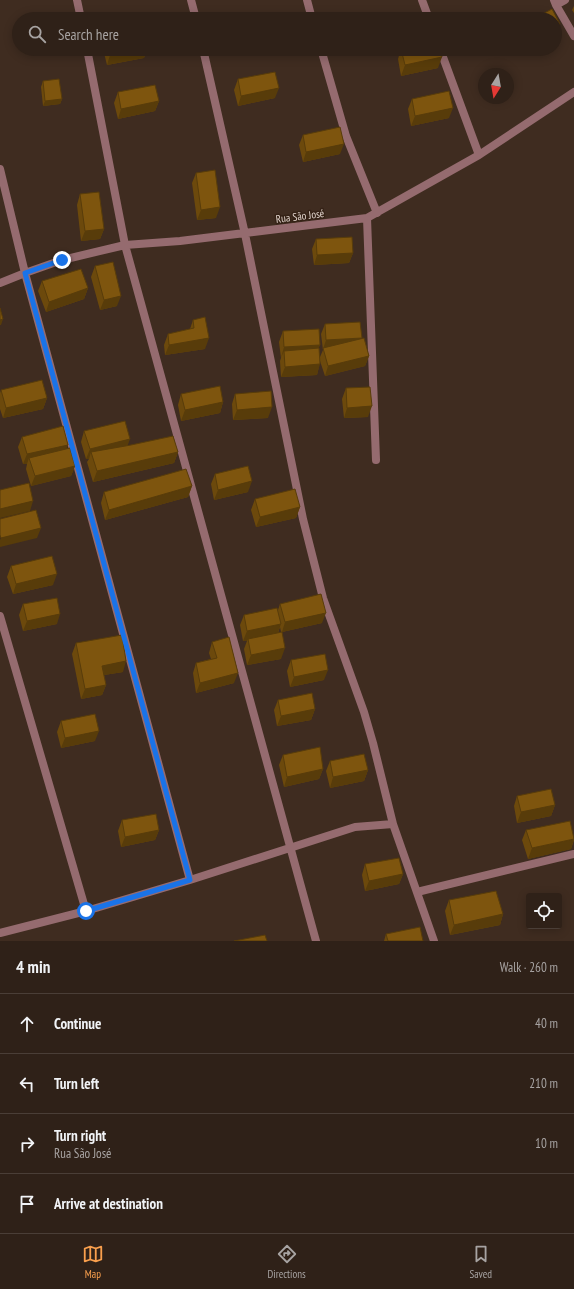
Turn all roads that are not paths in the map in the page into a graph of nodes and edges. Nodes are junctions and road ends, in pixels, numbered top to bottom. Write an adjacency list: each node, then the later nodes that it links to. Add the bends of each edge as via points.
1 (77, 0): 7 (street)
2 (191, 0): 8 (street)
3 (307, 0): 9 (street)
4 (422, 0): 10 (street)
5 (565, 0): 6 (street)
6 (555, 3): 11 (street)
7 (80, 12)
8 (194, 12)
9 (310, 12)
10 (426, 12)
11 (560, 12)
12 (562, 15): 13 (street)
13 (574, 36)
14 (88, 56): 24 (street)
15 (205, 56): 23 (street)
16 (323, 56): 21 (street, via 346,136)
17 (443, 56): 19 (street)
18 (574, 92): 19 (street, Rua São José)
19 (479, 155): 21 (street, Rua São José)
20 (0, 169): 25 (street)
21 (377, 213): 22 (street, Rua São José)
22 (367, 218): 23 (street, Rua São José); 27 (street)
23 (245, 234): 24 (street, Rua São José); 29 (street, via 305,526 323,598 364,712)
24 (124, 245): 25 (street, Rua São José, via 62,260); 30 (street)
25 (25, 273): 26 (street, Rua São José); 32 (street)
26 (0, 283)
27 (376, 460)
28 (0, 616): 34 (street)
29 (393, 824): 30 (street, via 355,828); 33 (street)
30 (289, 848): 32 (street); 36 (street)
31 (574, 854): 33 (street)
32 (190, 880): 34 (street)
33 (417, 892): 37 (street)
34 (86, 911): 35 (street)
35 (0, 933)
36 (316, 941)
37 (434, 941)

